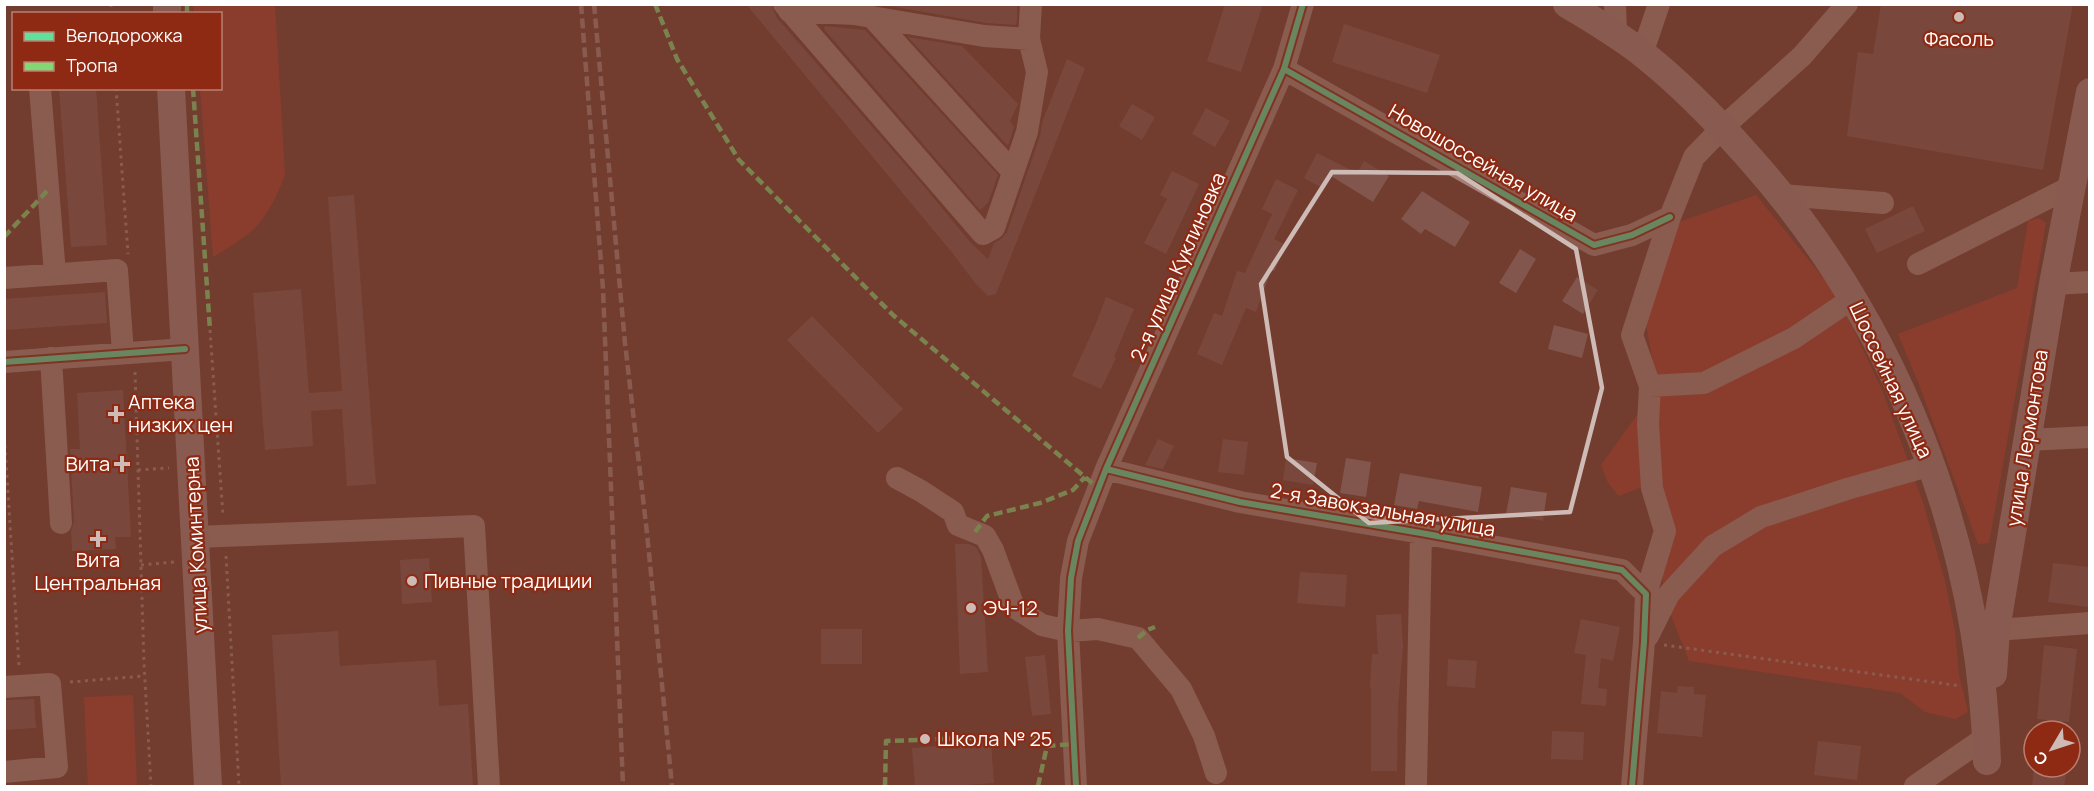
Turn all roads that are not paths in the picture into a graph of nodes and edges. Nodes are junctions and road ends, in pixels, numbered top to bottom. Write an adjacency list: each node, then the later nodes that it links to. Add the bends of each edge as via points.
1 (1031, 4): 10 (street)
2 (1303, 4): 12 (street, 2-я улица Куклиновка)
3 (1567, 4): 9 (main road, Шоссейная улица)
4 (1614, 4): 9 (street)
5 (1659, 4): 11 (street)
6 (1847, 4): 16 (street, via 1802,56)
7 (786, 8): 8 (street); 17 (street, via 983,234 994,228)
8 (872, 17): 10 (street, via 984,36); 17 (street)
9 (1616, 34): 11 (main road, Шоссейная улица)
10 (1029, 39): 17 (street, via 1037,72 1027,132)
11 (1642, 54): 16 (main road, Шоссейная улица)
12 (1284, 69): 21 (street, Новошоссейная улица, via 1594,245 1632,236); 36 (street, 2-я улица Куклиновка)
13 (40, 90): 23 (street)
14 (171, 90): 28 (main road, улица Коминтерна)
15 (2088, 103): 18 (main road, улица Лермонтова)
16 (1723, 128): 19 (main road, Шоссейная улица); 21 (street, via 1694,158)
17 (1013, 172)
18 (2072, 186): 22 (street); 26 (main road, улица Лермонтова)
19 (1781, 195): 20 (street); 27 (main road, Шоссейная улица)
20 (1883, 203)
21 (1670, 217): 32 (street, via 1632,335)
22 (1918, 264)
23 (55, 274): 24 (street); 29 (street, via 117,270)
24 (4, 278)
25 (2090, 282): 26 (street)
26 (2053, 284): 34 (main road, улица Лермонтова)
27 (1853, 298): 32 (street, via 1794,338 1704,383); 35 (main road, Шоссейная улица, via 1900,389)
28 (185, 349): 29 (street); 40 (main road, улица Коминтерна)
29 (129, 353): 30 (street)
30 (51, 358): 31 (street); 38 (street)
31 (4, 362)
32 (1650, 386): 41 (street, via 1652,488 1665,531)
33 (2090, 437): 34 (street)
34 (2027, 440): 43 (main road, улица Лермонтова)
35 (1932, 465): 45 (street, via 1761,518 1713,546 1669,594); 47 (main road, Шоссейная улица, via 1959,553 1975,632)
36 (1106, 469): 39 (street, 2-я Завокзальная улица, via 1240,502); 44 (street, 2-я улица Куклиновка, via 1078,540)
37 (897, 478): 44 (street, via 953,512 958,525 985,536 1014,606 1042,625)
38 (61, 523)
39 (1421, 532): 41 (street, 2-я Завокзальная улица, via 1622,570); 53 (street, 2-я Завокзальная улица)
40 (196, 537): 50 (main road, улица Коминтерна); 51 (street, via 474,526)
41 (1646, 594): 45 (street)
42 (2090, 623): 43 (street)
43 (1996, 630): 47 (main road, улица Лермонтова)
44 (1068, 631): 49 (street, via 1098,629 1138,638 1181,689 1204,736); 52 (street, 2-я улица Куклиновка)
45 (1644, 642): 54 (street)
46 (12, 687): 48 (street, via 50,684 57,767)
47 (1987, 761): 55 (street)
48 (4, 771)
49 (1216, 773)
50 (208, 786)
51 (489, 786)
52 (1076, 786)
53 (1416, 786)
54 (1632, 786)
55 (1916, 786)

